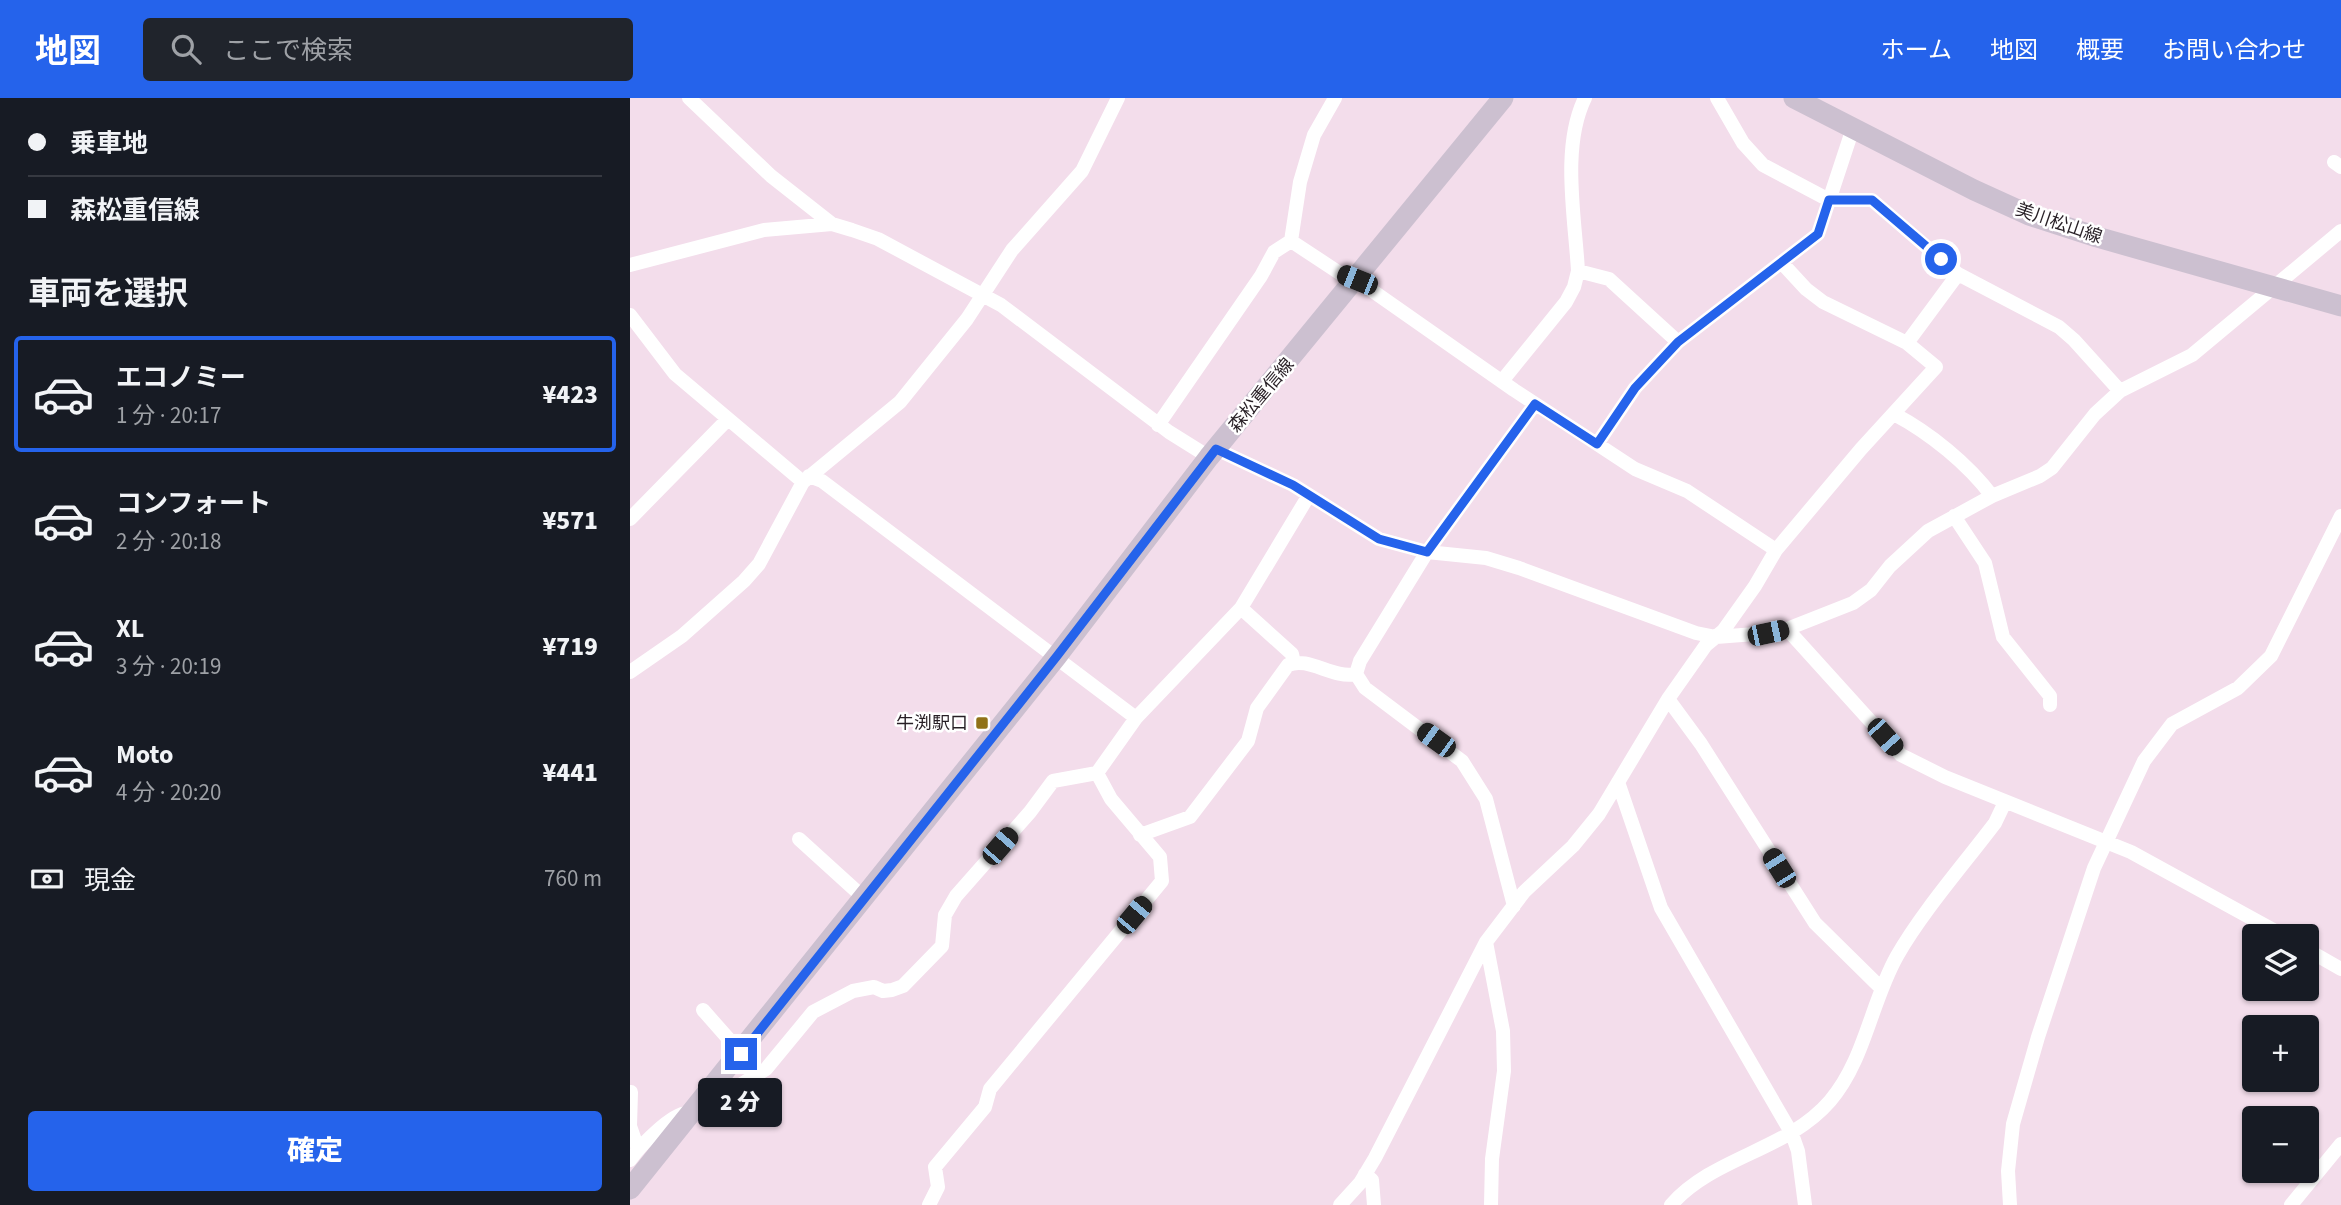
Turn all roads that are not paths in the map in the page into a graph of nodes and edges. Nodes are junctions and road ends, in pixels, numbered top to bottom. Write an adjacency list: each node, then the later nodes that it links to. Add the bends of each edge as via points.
1 (689, 98): 10 (street, via 771,176)
2 (1118, 98): 19 (street, via 1082,171 1012,250)
3 (1335, 98): 12 (street, via 1314,135 1300,182)
4 (1503, 98): 17 (main road, 森松重信線)
5 (1585, 98): 15 (street, via 1571,147)
6 (1717, 98): 9 (street, via 1742,142 1763,165)
7 (1794, 98): 8 (main road, 美川松山線)
8 (1853, 128): 9 (street); 18 (main road, 美川松山線, via 2029,215)
9 (1829, 200): 13 (street, via 1818,234); 16 (street, via 1872,200)
10 (832, 224): 14 (street, via 764,230); 19 (street, via 877,239)
11 (2341, 231): 18 (street)
12 (1291, 241): 17 (street); 29 (street, via 1274,252)
13 (1782, 263): 22 (street); 23 (street, via 1823,302)
14 (630, 265)
15 (1578, 271): 22 (street, via 1609,279); 24 (street, via 1566,302)
16 (1958, 274): 23 (street); 25 (street, via 2059,327)
17 (1357, 280): 24 (street); 31 (main road, 森松重信線)
18 (2275, 288): 20 (main road, 美川松山線); 25 (street, via 2192,355)
19 (982, 295): 29 (street); 32 (street, via 900,402)
20 (2341, 306)
21 (630, 315): 28 (street, via 675,374)
22 (1678, 342): 30 (street, via 1635,388)
23 (1908, 343): 27 (street, via 1936,367)
24 (1502, 381): 26 (street)
25 (2120, 391): 34 (street, via 2095,414 2052,468)
26 (1535, 404): 30 (street); 39 (street)
27 (1894, 414): 34 (street, via 1917,426); 38 (street)
28 (728, 419): 32 (street); 37 (street)
29 (1158, 425): 31 (street)
30 (1597, 444): 38 (street, via 1634,469 1687,491)
31 (1213, 453): 33 (street); 43 (main road, 森松重信線)
32 (806, 479): 43 (street, via 822,481); 45 (street, via 759,564 744,581 682,636)
33 (1309, 495): 39 (street, via 1379,539); 40 (street)
34 (1992, 496): 35 (street)
35 (1954, 516): 41 (street, via 1910,546 1871,590 1853,603); 48 (street, via 1985,563 2003,637 2050,696)
36 (2341, 516): 55 (street, via 2272,656 2238,688 2172,724 2144,761)
37 (630, 519)
38 (1776, 550): 42 (street)
39 (1427, 552): 42 (street, via 1486,558); 46 (street)
40 (1241, 608): 44 (street, via 1292,654); 49 (street)
41 (1787, 629): 42 (street); 52 (street, via 1901,755)
42 (1716, 637): 47 (street)
43 (1057, 656): 49 (street); 56 (main road, 森松重信線)
44 (1294, 663): 46 (street, via 1342,677); 53 (street, via 1280,674 1256,708 1248,741 1190,817)
45 (630, 672)
46 (1356, 674): 57 (street, via 1365,688 1462,761 1486,799)
47 (1668, 699): 51 (street); 62 (street, via 1815,923)
48 (2050, 705)
49 (1136, 718): 50 (street)
50 (1097, 773): 53 (street); 66 (street, via 1053,780 956,896 945,915 942,946 902,986 853,991 813,1012 766,1069 724,1095)
51 (1618, 782): 57 (street, via 1573,846); 68 (street, via 1661,908)
52 (2004, 802): 55 (street); 62 (street, via 1995,823 1899,954)
53 (1140, 835): 73 (street, via 1160,857 1162,881 990,1089 985,1108 935,1167 938,1187)
54 (799, 839): 56 (street)
55 (2106, 842): 58 (street); 79 (street, via 2042,1024 2013,1124)
56 (864, 898): 64 (main road, 森松重信線)
57 (1514, 906): 59 (street)
58 (2262, 924)
59 (1486, 942): 71 (street); 76 (street, via 1503,1031 1504,1071)
60 (2319, 956): 61 (street)
61 (2341, 968)
62 (1881, 988): 68 (street, via 1847,1077 1815,1118)
63 (702, 1010): 64 (street)
64 (741, 1054): 66 (main road, 森松重信線)
65 (631, 1092): 70 (street)
66 (710, 1092): 67 (main road, 森松重信線)
67 (694, 1112): 70 (street, via 681,1113); 72 (main road, 森松重信線)
68 (1792, 1134): 77 (street, via 1709,1174); 78 (street)
69 (2341, 1144): 80 (street)
70 (634, 1154)
71 (1366, 1174): 74 (street); 75 (street, via 1372,1180)
72 (630, 1189)
73 (929, 1205)
74 (1340, 1205)
75 (1374, 1205)
76 (1491, 1205)
77 (1671, 1205)
78 (1805, 1205)
79 (2010, 1205)
80 (2291, 1205)

